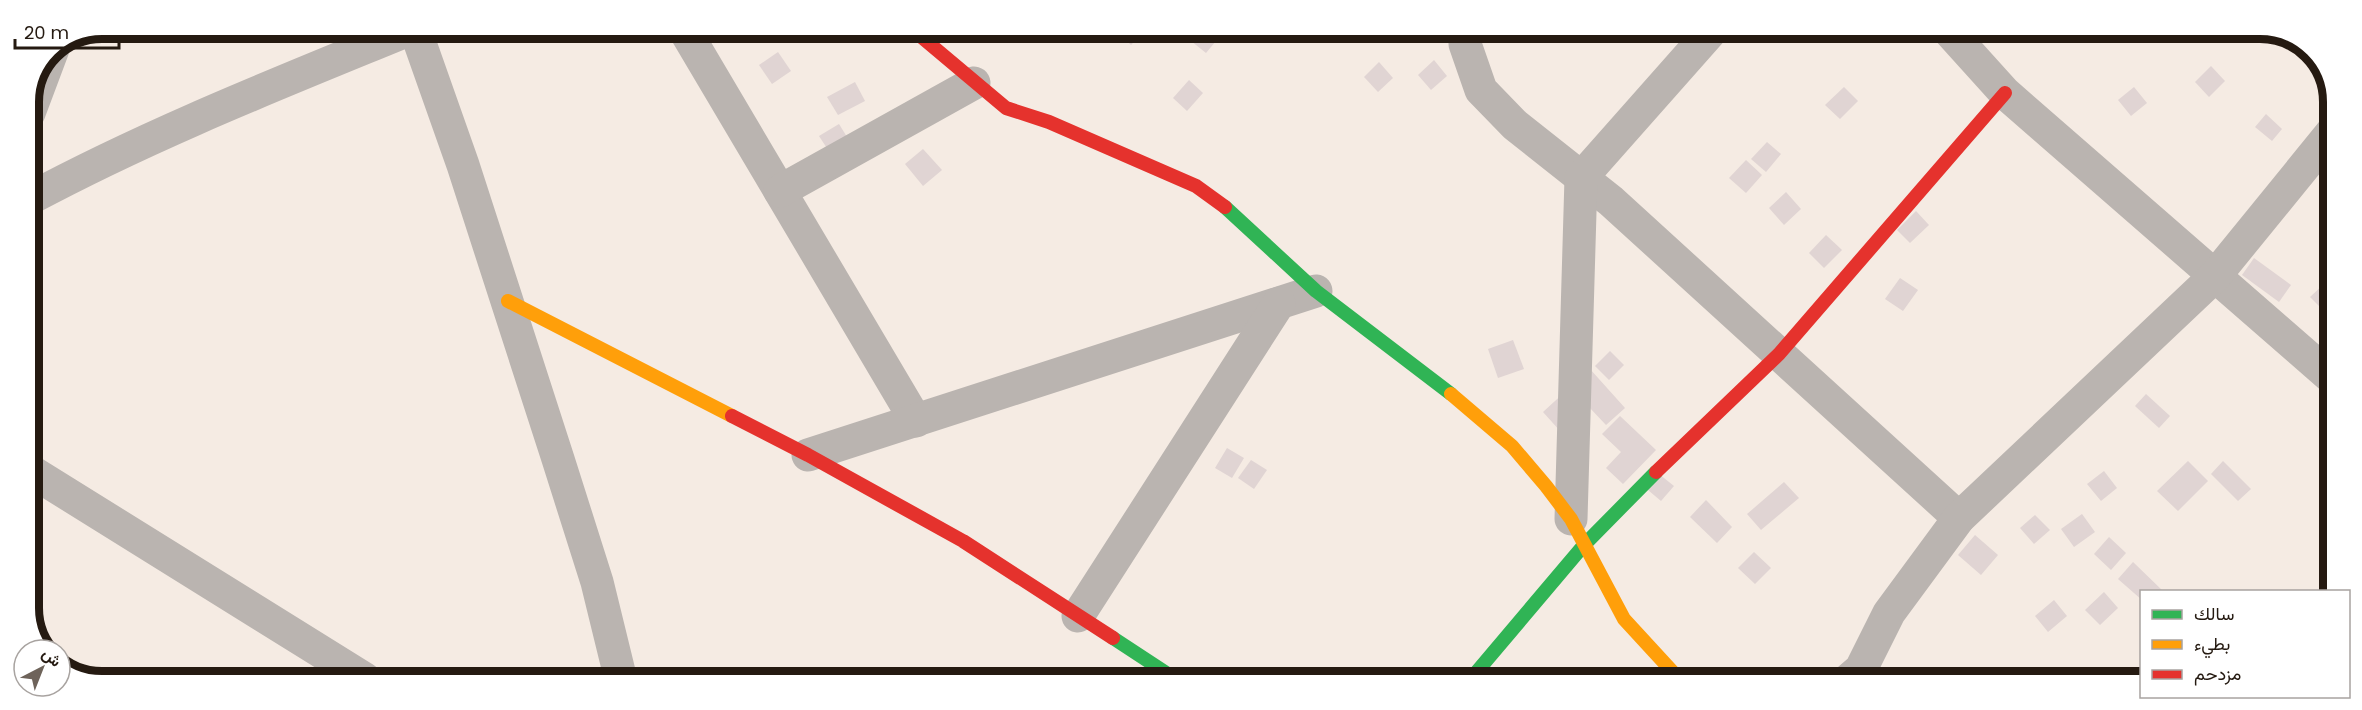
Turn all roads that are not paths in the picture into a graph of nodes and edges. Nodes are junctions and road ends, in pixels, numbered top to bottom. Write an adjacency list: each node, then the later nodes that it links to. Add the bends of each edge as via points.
1 (388, 39): 13 (street, via 225,105)
2 (416, 39): 16 (street)
3 (690, 39): 12 (street)
4 (923, 39): 8 (street)
5 (1465, 39): 11 (street, via 1481,90 1515,126)
6 (1704, 39): 11 (street)
7 (1956, 39): 9 (street)
8 (974, 83): 12 (street); 15 (street, via 1006,108 1060,126 1196,186 1232,212)
9 (2005, 93): 14 (street); 18 (street)
10 (2323, 143): 14 (street)
11 (1581, 178): 18 (street); 24 (street)
12 (780, 191): 20 (street)
13 (39, 193)
14 (2215, 276): 19 (street); 23 (street)
15 (1316, 291): 17 (street); 24 (street, via 1512,446)
16 (508, 301): 21 (street); 27 (street)
17 (1279, 303): 20 (street); 25 (street)
18 (1779, 354): 23 (street); 24 (street)
19 (2323, 370)
20 (916, 421): 21 (street)
21 (808, 455): 25 (street, via 963,541)
22 (39, 476): 26 (street)
23 (1959, 518): 31 (street, via 1889,613)
24 (1578, 532): 29 (street); 30 (street, via 1623,619)
25 (1078, 616): 28 (street)
26 (352, 671)
27 (622, 671)
28 (1164, 671)
29 (1476, 671)
30 (1670, 671)
31 (1860, 671)

